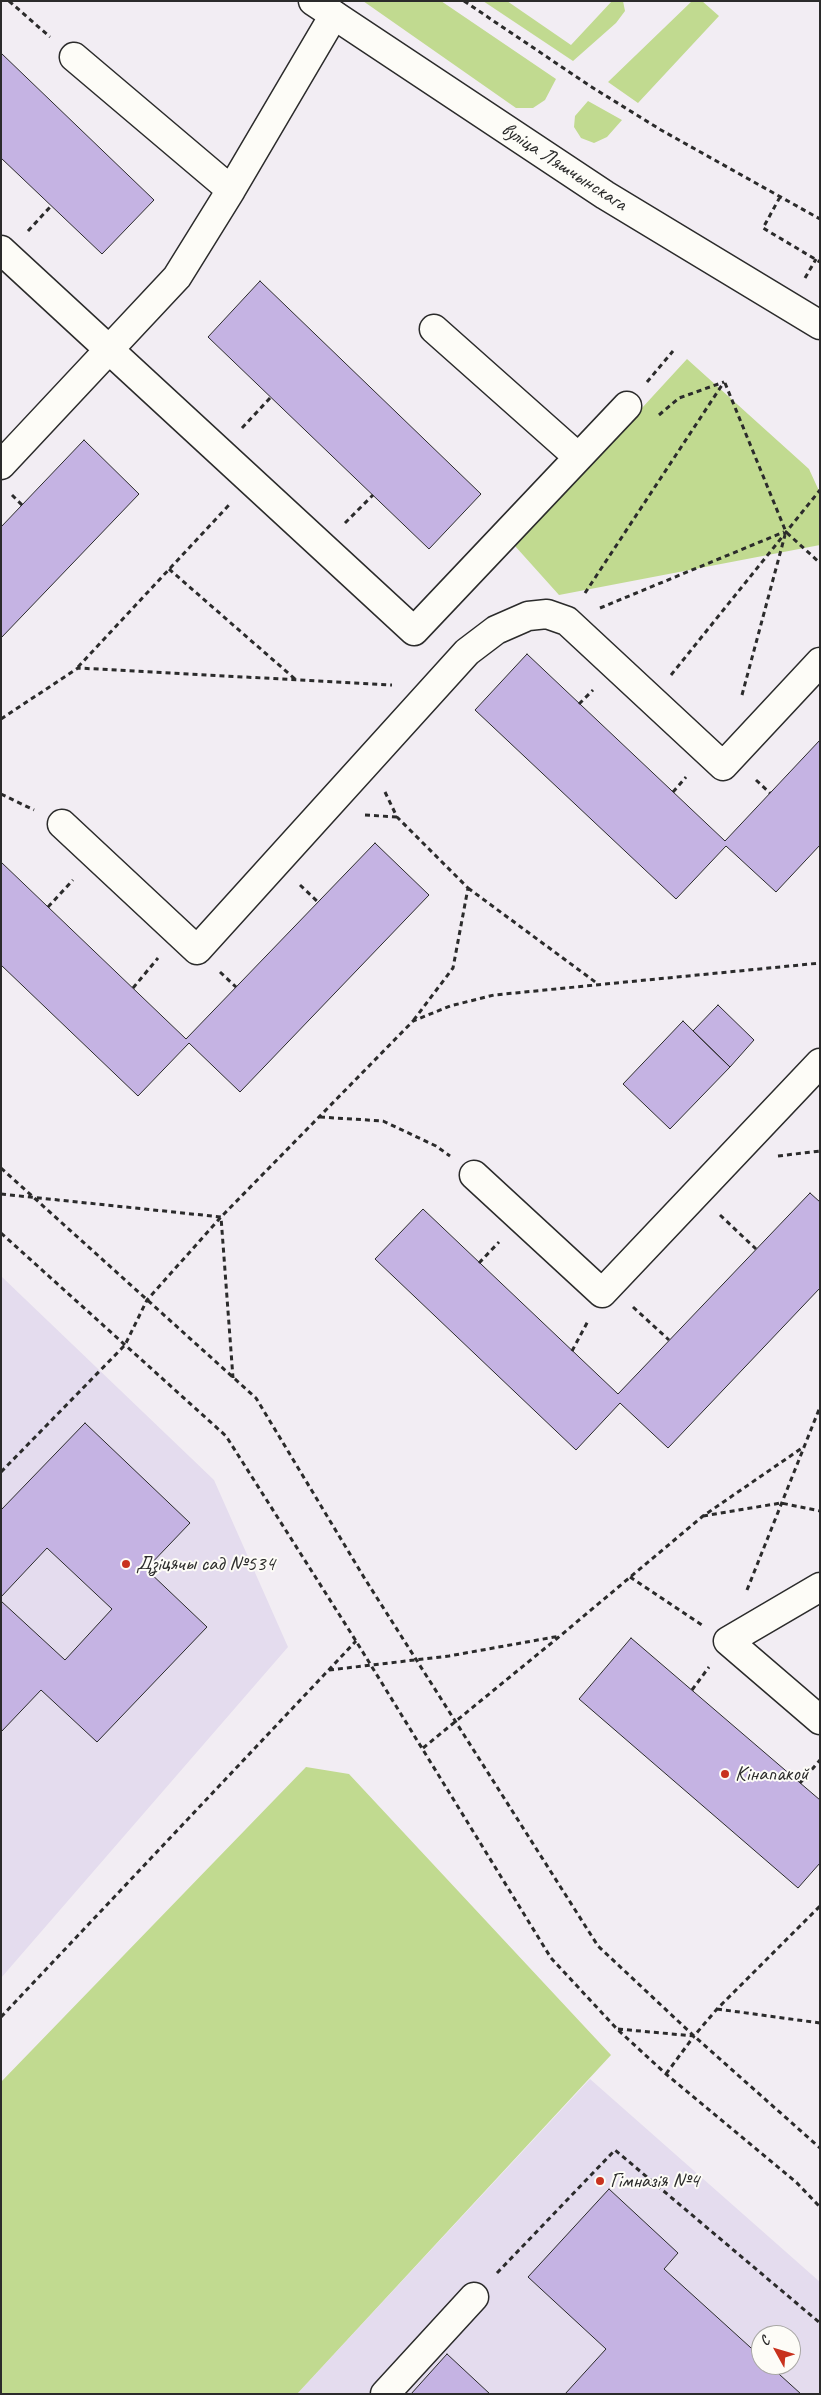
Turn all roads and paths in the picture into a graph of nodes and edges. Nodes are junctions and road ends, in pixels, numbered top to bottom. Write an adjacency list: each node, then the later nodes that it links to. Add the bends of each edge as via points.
1 (9, 1): 4 (path)
2 (464, 1): 6 (path, via 637,115)
3 (323, 8): 5 (main road); 10 (main road, вуліца Ляшчынскага, via 606,195)
4 (74, 57): 5 (main road)
5 (231, 190): 12 (main road, via 176,277)
6 (780, 197): 7 (path); 9 (path, via 763,228)
7 (820, 219)
8 (1, 250): 12 (main road)
9 (820, 262)
10 (820, 325)
11 (434, 329): 17 (main road)
12 (110, 348): 16 (main road); 18 (main road)
13 (673, 350): 15 (path)
14 (271, 397): 16 (path)
15 (627, 406): 17 (main road)
16 (220, 451): 23 (main road)
17 (578, 457): 23 (main road, via 414,631)
18 (1, 465)
19 (820, 490): 22 (path)
20 (373, 495): 23 (path)
21 (221, 514): 25 (path)
22 (786, 532): 24 (path); 26 (path); 26 (path, via 724,382); 31 (path); 32 (path)
23 (323, 546)
24 (820, 563)
25 (169, 569): 28 (path); 29 (path)
26 (567, 621): 30 (main road, via 547,614 528,616 496,630 467,652); 31 (main road)
27 (820, 662): 31 (main road, via 723,766)
28 (78, 668): 29 (path); 33 (path)
29 (296, 679): 30 (path)
30 (435, 687): 34 (main road)
31 (651, 699)
32 (740, 700)
33 (1, 719)
34 (370, 759): 36 (path, via 397,818); 37 (main road, via 197,950)
35 (62, 824): 37 (main road)
36 (468, 888): 39 (path); 41 (path, via 453,968)
37 (178, 933): 40 (path)
38 (820, 963): 39 (path)
39 (599, 985): 41 (path, via 494,995 450,1006)
40 (133, 988)
41 (413, 1021): 43 (path)
42 (820, 1063): 46 (main road)
43 (319, 1117): 45 (path, via 383,1121 436,1146); 49 (path)
44 (1, 1168): 48 (path)
45 (474, 1175): 52 (main road, via 602,1293)
46 (696, 1193): 51 (path); 52 (main road)
47 (1, 1194): 48 (path)
48 (38, 1200): 49 (path); 53 (path)
49 (221, 1217): 53 (path); 56 (path)
50 (1, 1233): 55 (path)
51 (756, 1249)
52 (610, 1285): 54 (path)
53 (147, 1300): 55 (path); 56 (path)
54 (669, 1340)
55 (125, 1345): 59 (path); 67 (path, via 226,1436)
56 (233, 1378): 69 (path, via 256,1398)
57 (820, 1407): 58 (path)
58 (802, 1448): 60 (path); 62 (path)
59 (1, 1472)
60 (781, 1503): 61 (path); 62 (path); 65 (path)
61 (820, 1511)
62 (703, 1516): 63 (path)
63 (630, 1577): 66 (path); 68 (path)
64 (820, 1586): 68 (main road)
65 (745, 1595)
66 (560, 1636): 69 (path); 73 (path)
67 (356, 1641): 70 (path); 71 (path)
68 (728, 1641): 72 (main road)
69 (416, 1660): 70 (path); 73 (path)
70 (372, 1666): 71 (path); 74 (path)
71 (329, 1670): 79 (path)
72 (820, 1720)
73 (455, 1721): 74 (path); 82 (path, via 598,1946)
74 (422, 1748): 81 (path, via 550,1958)
75 (820, 1760): 76 (path)
76 (800, 1783)
77 (820, 1906): 78 (path)
78 (717, 2009): 80 (path); 82 (path)
79 (1, 2017)
80 (820, 2022)
81 (617, 2029): 82 (path); 83 (path)
82 (694, 2036): 83 (path); 84 (path)
83 (666, 2074): 85 (path, via 796,2182)
84 (820, 2148)
85 (820, 2207)
86 (474, 2297): 87 (path, via 615,2150); 88 (main road)
87 (820, 2323)
88 (385, 2394)

